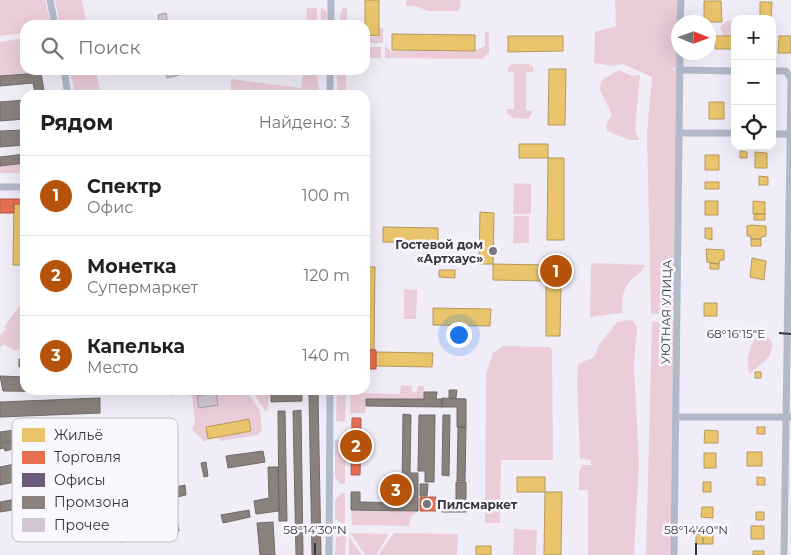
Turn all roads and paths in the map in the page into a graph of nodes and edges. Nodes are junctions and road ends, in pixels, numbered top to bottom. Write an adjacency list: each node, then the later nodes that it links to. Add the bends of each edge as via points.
1 (50, 0): 5 (street)
2 (331, 0): 6 (street)
3 (681, 0): 4 (street)
4 (680, 15)
5 (54, 20)
6 (331, 20)
7 (680, 60): 8 (street, УЮТНАЯ УЛИЦА)
8 (680, 70): 9 (street); 16 (street, УЮТНАЯ УЛИЦА)
9 (731, 71)
10 (776, 71): 13 (street, via 786,71)
11 (65, 75): 14 (street)
12 (330, 75): 15 (street)
13 (791, 80): 19 (street)
14 (67, 90)
15 (330, 90)
16 (679, 133): 17 (street); 24 (street, УЮТНАЯ УЛИЦА)
17 (731, 133)
18 (776, 134): 19 (street)
19 (789, 134): 20 (street)
20 (790, 185): 25 (street)
21 (0, 187): 22 (street)
22 (20, 187)
23 (330, 395): 26 (street)
24 (676, 417): 25 (street); 27 (street, УЮТНАЯ УЛИЦА)
25 (788, 417): 28 (street)
26 (329, 555)
27 (674, 555)
28 (784, 555)

